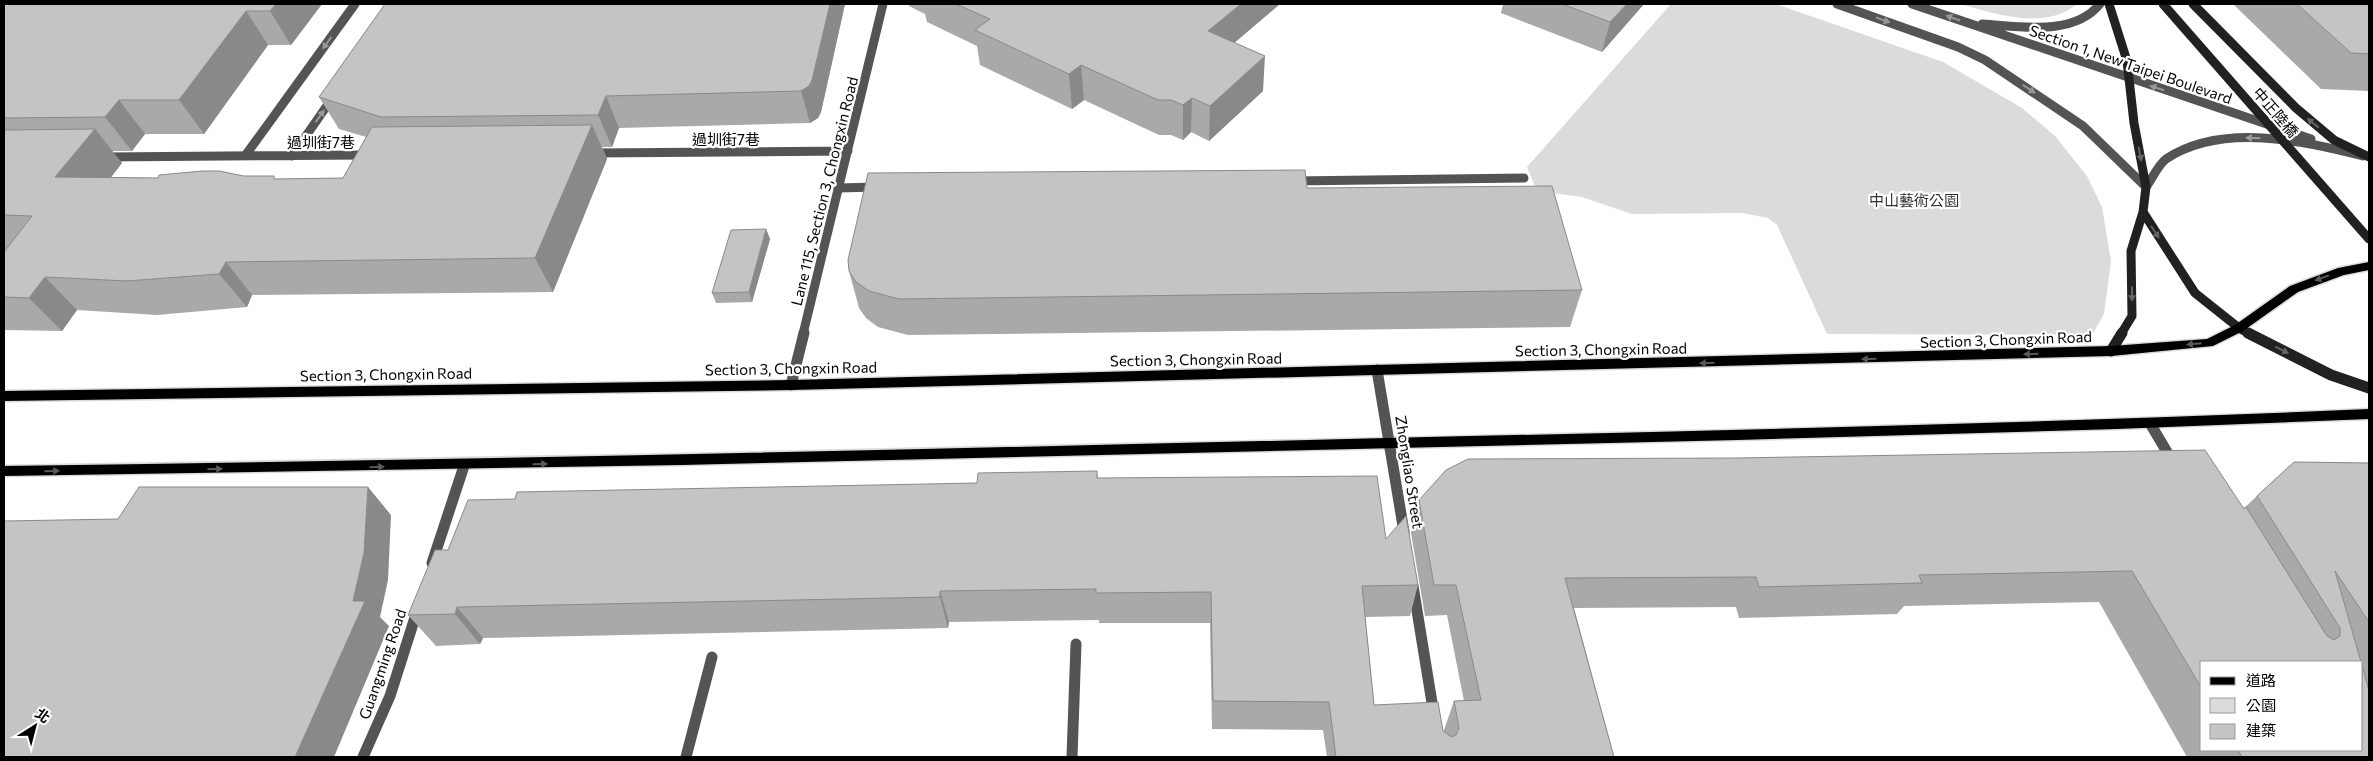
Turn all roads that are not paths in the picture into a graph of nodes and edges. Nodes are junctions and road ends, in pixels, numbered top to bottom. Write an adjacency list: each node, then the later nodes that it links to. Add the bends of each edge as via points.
1 (355, 4): 15 (street, one-way to 15)
2 (883, 4): 12 (street, Lane 115, Section 3, Chongxin Road)
3 (1837, 4): 22 (street, one-way to 22, via 1958,47 1985,60 2084,126)
4 (1912, 4): 9 (street, Section 1, New Taipei Boulevard, one-way to 4)
5 (2100, 4): 9 (street, via 2096,13 2078,22 2053,26)
6 (2109, 4): 10 (main road, via 2127,61)
7 (2163, 4): 25 (main road, 中正陸橋, bridge)
8 (2193, 4): 18 (main road, one-way to 8, via 2334,140 2296,108)
9 (1971, 24): 10 (street, Section 1, New Taipei Boulevard)
10 (2129, 79): 18 (street, Section 1, New Taipei Boulevard, one-way to 10); 22 (main road, one-way to 22)
11 (336, 92): 16 (street, one-way to 11)
12 (848, 151): 13 (street, 過圳街7巷); 23 (street, Lane 115, Section 3, Chongxin Road)
13 (580, 154)
14 (381, 155): 16 (street, 過圳街7巷)
15 (245, 156): 16 (street, 過圳街7巷); 17 (street, 過圳街7巷)
16 (292, 156)
17 (90, 157)
18 (2369, 158): 22 (street, one-way to 22, via 2306,142 2248,137 2200,144 2165,160)
19 (1524, 178): 20 (street)
20 (1286, 181)
21 (888, 187): 23 (street)
22 (2146, 187): 24 (main road)
23 (838, 188): 30 (street, Lane 115, Section 3, Chongxin Road)
24 (2143, 212): 27 (main road, one-way to 27, via 2195,293); 28 (main road, one-way to 28, via 2131,252 2132,316)
25 (2369, 239)
26 (2369, 266): 27 (main road, Section 3, Chongxin Road, one-way to 27, via 2342,271 2294,289)
27 (2239, 328): 28 (main road, Section 3, Chongxin Road, one-way to 28, via 2209,343); 31 (main road, one-way to 31, via 2331,375)
28 (2112, 352): 29 (main road, Section 3, Chongxin Road, one-way to 29)
29 (1378, 370): 30 (main road, Section 3, Chongxin Road); 35 (street, Zhongliao Street)
30 (791, 385): 32 (main road, Section 3, Chongxin Road)
31 (2369, 388)
32 (4, 396)
33 (2369, 414): 34 (main road)
34 (2150, 425): 35 (main road); 38 (street)
35 (1390, 443): 36 (main road, one-way to 35); 39 (street, Zhongliao Street)
36 (464, 466): 37 (main road, one-way to 36); 40 (street)
37 (4, 472)
38 (2180, 473)
39 (1407, 548)
40 (428, 576)
41 (1412, 577): 45 (street)
42 (422, 594): 46 (street, Guangming Road, via 390,696)
43 (1076, 644): 48 (street)
44 (712, 657): 47 (street)
45 (1436, 729)
46 (363, 757)
47 (686, 757)
48 (1072, 757)

